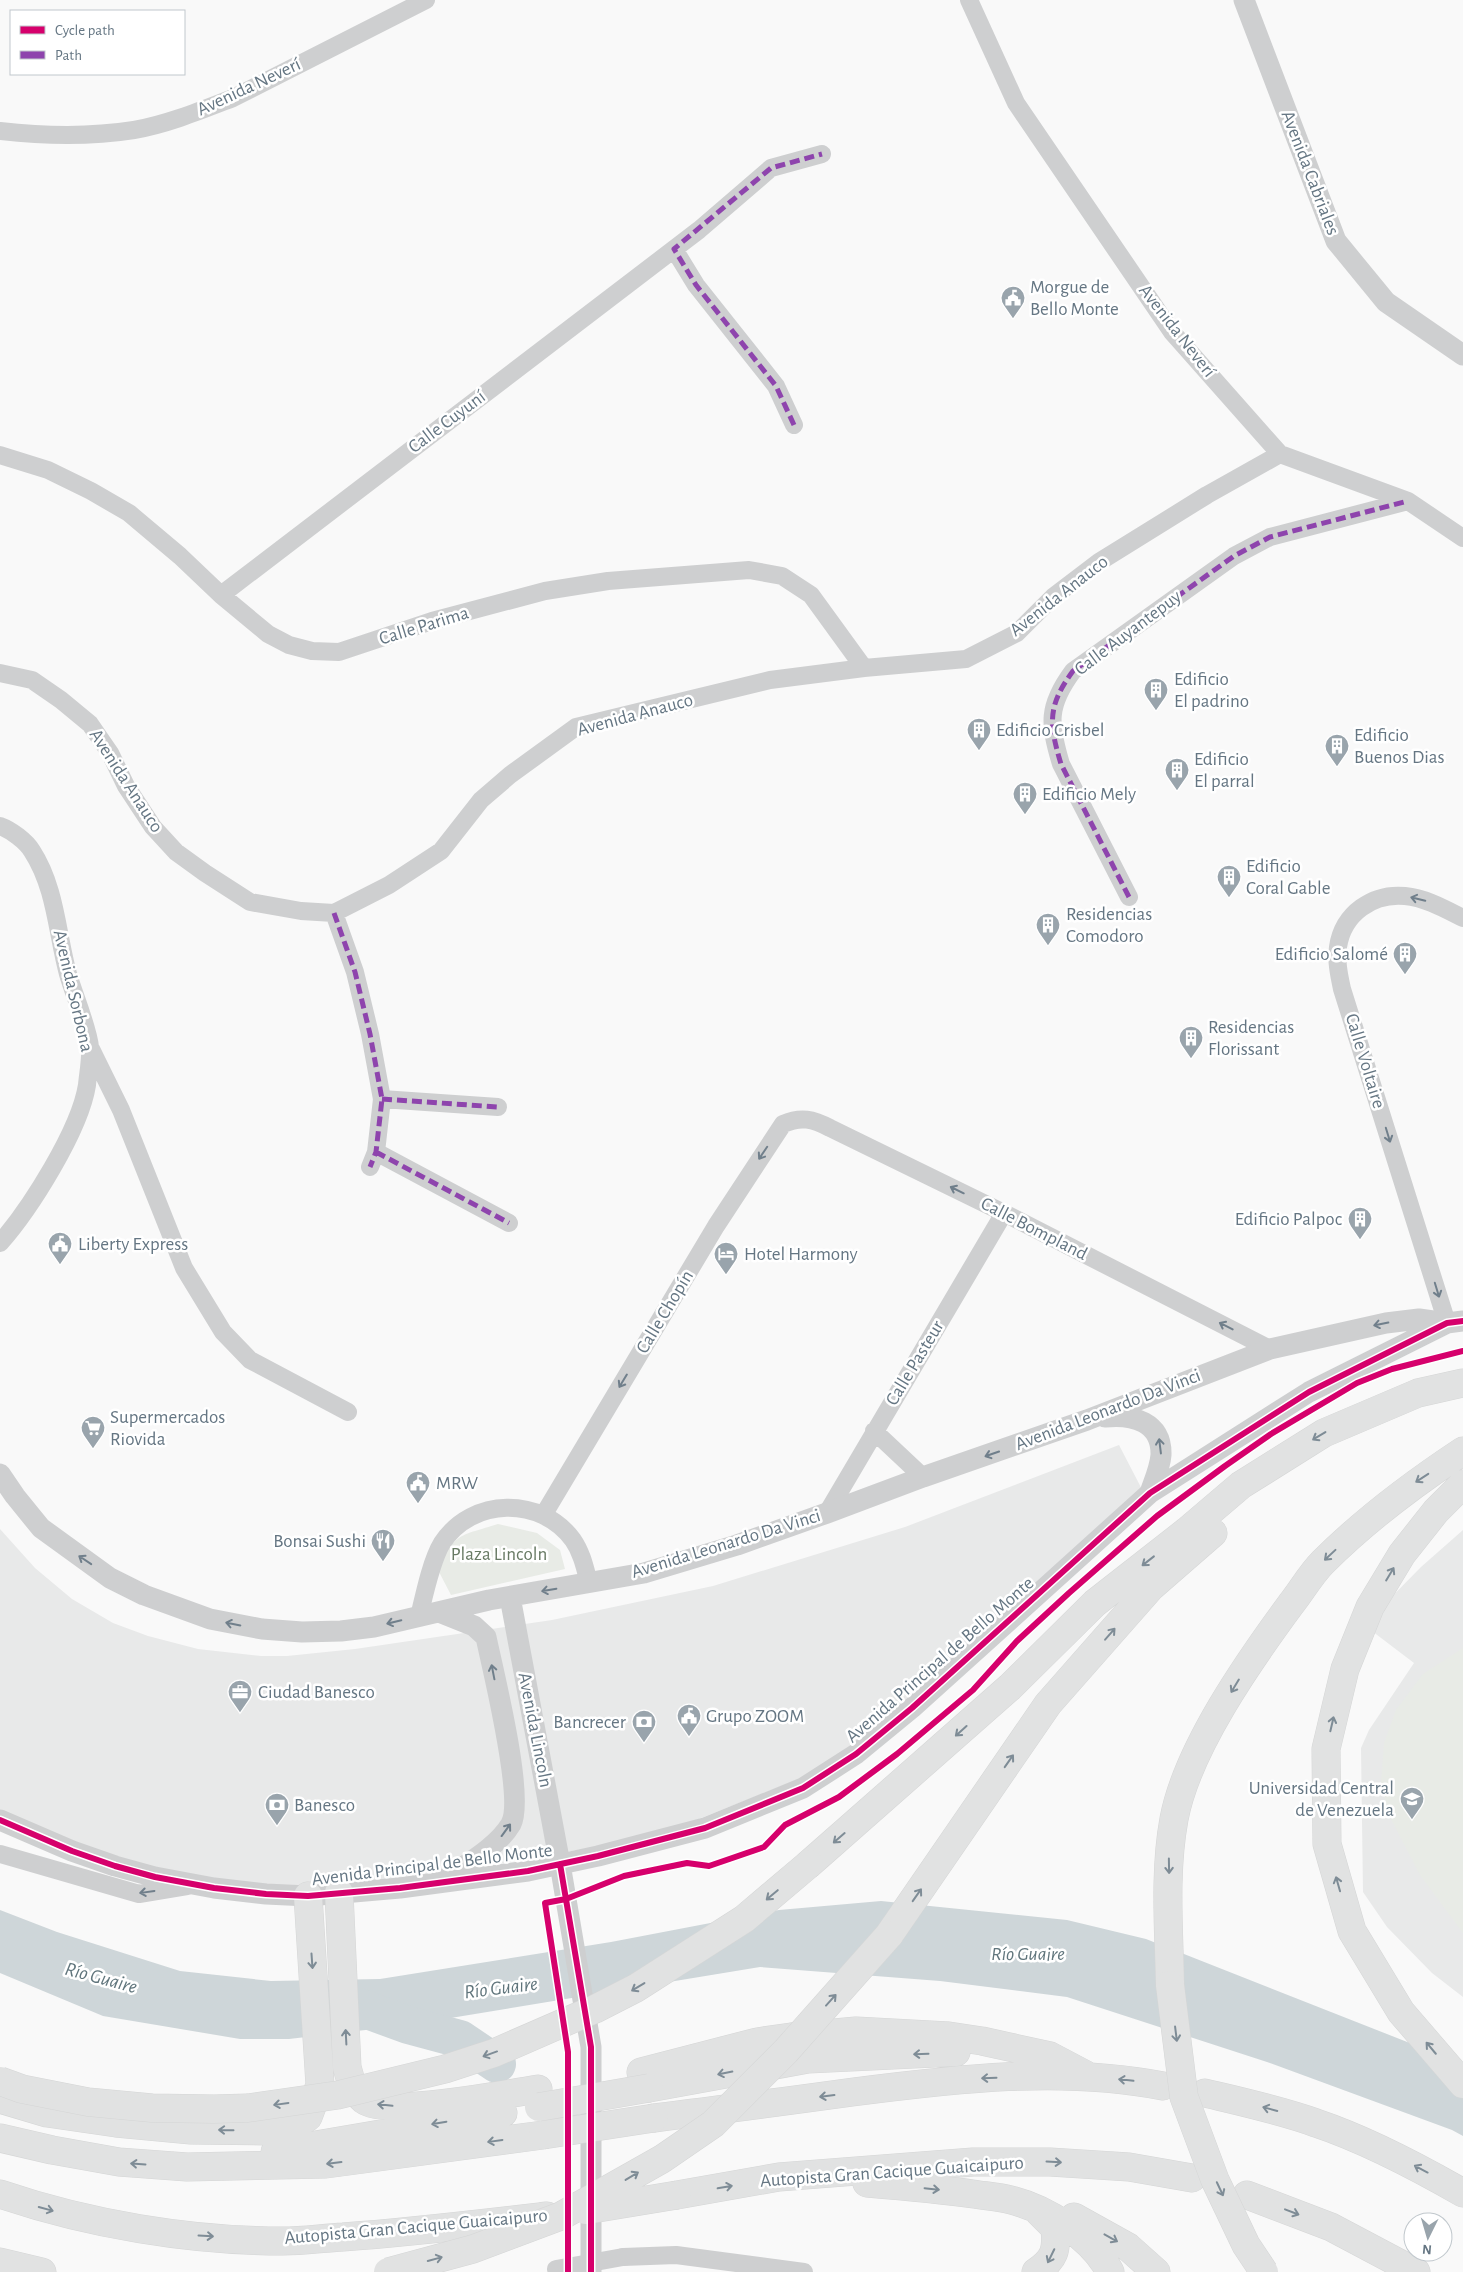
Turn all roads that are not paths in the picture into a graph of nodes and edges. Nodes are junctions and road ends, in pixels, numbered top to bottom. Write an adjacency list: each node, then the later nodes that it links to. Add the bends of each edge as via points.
1 (426, 0): 4 (street, Avenida Neverí, via 233,98 135,130 47,136)
2 (969, 0): 9 (street, Avenida Neverí, via 1016,103 1172,332)
3 (1244, 0): 7 (street, Avenida Cabriales, via 1336,240 1386,302)
4 (0, 131)
5 (822, 154): 6 (street, Calle Cuyuní, via 771,168)
6 (674, 249): 8 (street, via 696,285 776,386); 13 (street, Calle Cuyuní)
7 (1463, 355)
8 (794, 425)
9 (1280, 454): 11 (street, Avenida Neverí); 14 (street, Avenida Anauco, via 1099,562 1054,597 1017,633 966,659)
10 (0, 455): 13 (street, Calle Parima, via 48,470 129,512)
11 (1408, 501): 12 (street, Avenida Neverí); 17 (street, Calle Auyantepuy, via 1270,537 1234,556 1073,671 1059,690 1052,715 1054,742 1061,764)
12 (1463, 538)
13 (221, 595): 14 (street, Calle Parima, via 268,634 289,645 312,651 339,652 545,591 608,581 748,570 782,576 811,595)
14 (864, 668): 18 (street, Avenida Anauco, via 770,680 576,727 481,800 441,851 389,885)
15 (0, 673): 18 (street, Avenida Anauco, via 32,680 90,724 153,827 176,852 205,873 250,902)
16 (0, 826): 20 (street, Avenida Sorbona, via 32,850 44,875)
17 (1129, 897)
18 (334, 913): 21 (street, via 355,972)
19 (1463, 918): 27 (street, Calle Voltaire, one-way to 27, via 1424,900 1407,896 1378,898 1351,917 1338,947 1342,989)
20 (90, 1047): 26 (street, Avenida Sorbona, via 87,1086 74,1124 30,1204); 31 (street, via 121,1110 184,1268 223,1332 250,1360)
21 (382, 1099): 22 (street); 25 (street, via 373,1160)
22 (498, 1107)
23 (795, 1119): 24 (street, Calle Bompland, one-way to 23, via 812,1119); 40 (street, Calle Chopín, one-way to 40, via 783,1124 716,1226)
24 (1004, 1213): 28 (street, Calle Bompland, one-way to 24); 33 (street, Calle Pasteur)
25 (509, 1223)
26 (0, 1243)
27 (1455, 1322): 28 (street, Avenida Leonardo Da Vinci, one-way to 28, via 1419,1319 1386,1323); 38 (street, Avenida Principal de Bello Monte, via 1309,1392)
28 (1270, 1349): 32 (street, Avenida Leonardo Da Vinci)
29 (1463, 1383): 52 (highway, one-way to 52, bridge, via 1418,1393 1324,1433 1241,1485 1095,1603 1010,1687 744,1919 636,1988 595,2010 494,2053 445,2069 338,2095 248,2108 152,2108 88,2102 22,2089)
30 (1463, 1396): 69 (highway, one-way to 30, bridge, via 473,2249 561,2216 662,2159 713,2124 786,2051 889,1935 1048,1704 1151,1587 1260,1492 1392,1416)
31 (348, 1412)
32 (1087, 1420): 36 (street, Avenida Leonardo Da Vinci, one-way to 36); 38 (street, one-way to 32, via 1161,1457 1158,1436 1152,1427 1125,1416)
33 (874, 1431): 36 (street); 39 (street, Calle Pasteur)
34 (1463, 1452): 75 (highway, one-way to 75, bridge, via 1366,1522 1322,1564 1255,1656 1213,1723 1188,1773 1174,1817 1168,1856 1170,1986 1184,2097 1216,2180 1246,2245)
35 (0, 1474): 43 (street, Avenida Leonardo Da Vinci, one-way to 35, via 374,1627 302,1632 262,1629 210,1619 174,1607 110,1578 41,1528)
36 (923, 1477): 39 (street, Avenida Leonardo Da Vinci)
37 (1463, 1484): 53 (highway, one-way to 37, via 1401,2012 1352,1931 1327,1844 1326,1749 1345,1669 1370,1607 1402,1554)
38 (1150, 1494): 46 (street, Avenida Principal de Bello Monte, via 912,1708 856,1754 803,1788 705,1828)
39 (827, 1513): 41 (street, Avenida Leonardo Da Vinci, via 738,1545 644,1573)
40 (544, 1514): 41 (street, via 560,1527 580,1552); 43 (street, via 512,1507 494,1508 470,1517 442,1543 435,1557)
41 (589, 1583): 42 (street, Avenida Leonardo Da Vinci, one-way to 42)
42 (510, 1597): 43 (street, Avenida Leonardo Da Vinci); 46 (street, Avenida Lincoln)
43 (429, 1614): 47 (street, one-way to 43, via 491,1847 506,1831 515,1810 515,1782 486,1637 474,1626)
44 (0, 1820): 48 (street, Avenida Principal de Bello Monte, via 115,1866)
45 (0, 1854): 48 (street, one-way to 45, via 139,1894)
46 (560, 1864): 47 (street, Avenida Principal de Bello Monte); 70 (street, Avenida Lincoln, via 591,2048)
47 (441, 1883): 49 (street, Avenida Principal de Bello Monte)
48 (195, 1884): 50 (street, Avenida Principal de Bello Monte, via 266,1894)
49 (339, 1900): 50 (street, Avenida Principal de Bello Monte); 56 (highway, one-way to 49, via 415,2107 381,2106 364,2101 352,2086 347,2067)
50 (308, 1904): 57 (highway, one-way to 57, via 320,2085 308,2117 299,2123 266,2131 191,2130 47,2113)
51 (1090, 2077): 54 (highway, one-way to 51); 56 (highway, one-way to 56, via 1050,2056 982,2041 856,2031 757,2042 645,2080); 59 (highway, one-way to 59, bridge, via 969,2079 654,2118 326,2164)
52 (0, 2081)
53 (1463, 2084)
54 (1162, 2086)
55 (1206, 2093): 62 (highway, one-way to 55, via 1343,2132)
56 (538, 2098): 59 (highway, one-way to 59)
57 (0, 2099)
58 (0, 2138): 59 (highway, one-way to 58, via 119,2162)
59 (187, 2167)
60 (778, 2177): 61 (highway, Autopista Gran Cacique Guaicaipuro, one-way to 61, via 973,2162 1050,2162 1129,2167); 63 (highway, Autopista Gran Cacique Guaicaipuro, one-way to 60, bridge, via 44,2209 105,2223 196,2236 283,2241 396,2233 547,2216); 65 (highway, one-way to 65, via 952,2191 1010,2199)
61 (1192, 2178)
62 (1463, 2193)
63 (0, 2194)
64 (1247, 2195): 76 (highway, one-way to 76, via 1331,2227)
65 (1034, 2208): 72 (highway, one-way to 72, via 1055,2228 1056,2240 1052,2258); 73 (highway, via 1076,2232 1104,2260); 74 (highway, one-way to 74, via 1075,2218 1128,2247)
66 (0, 2262): 68 (highway)
67 (552, 2270): 71 (street, bridge, via 623,2257 676,2255)
68 (42, 2272)
69 (388, 2272)
70 (592, 2272)
71 (804, 2272)
72 (1036, 2272)
73 (1110, 2272)
74 (1156, 2272)
75 (1264, 2272)
76 (1416, 2272)

